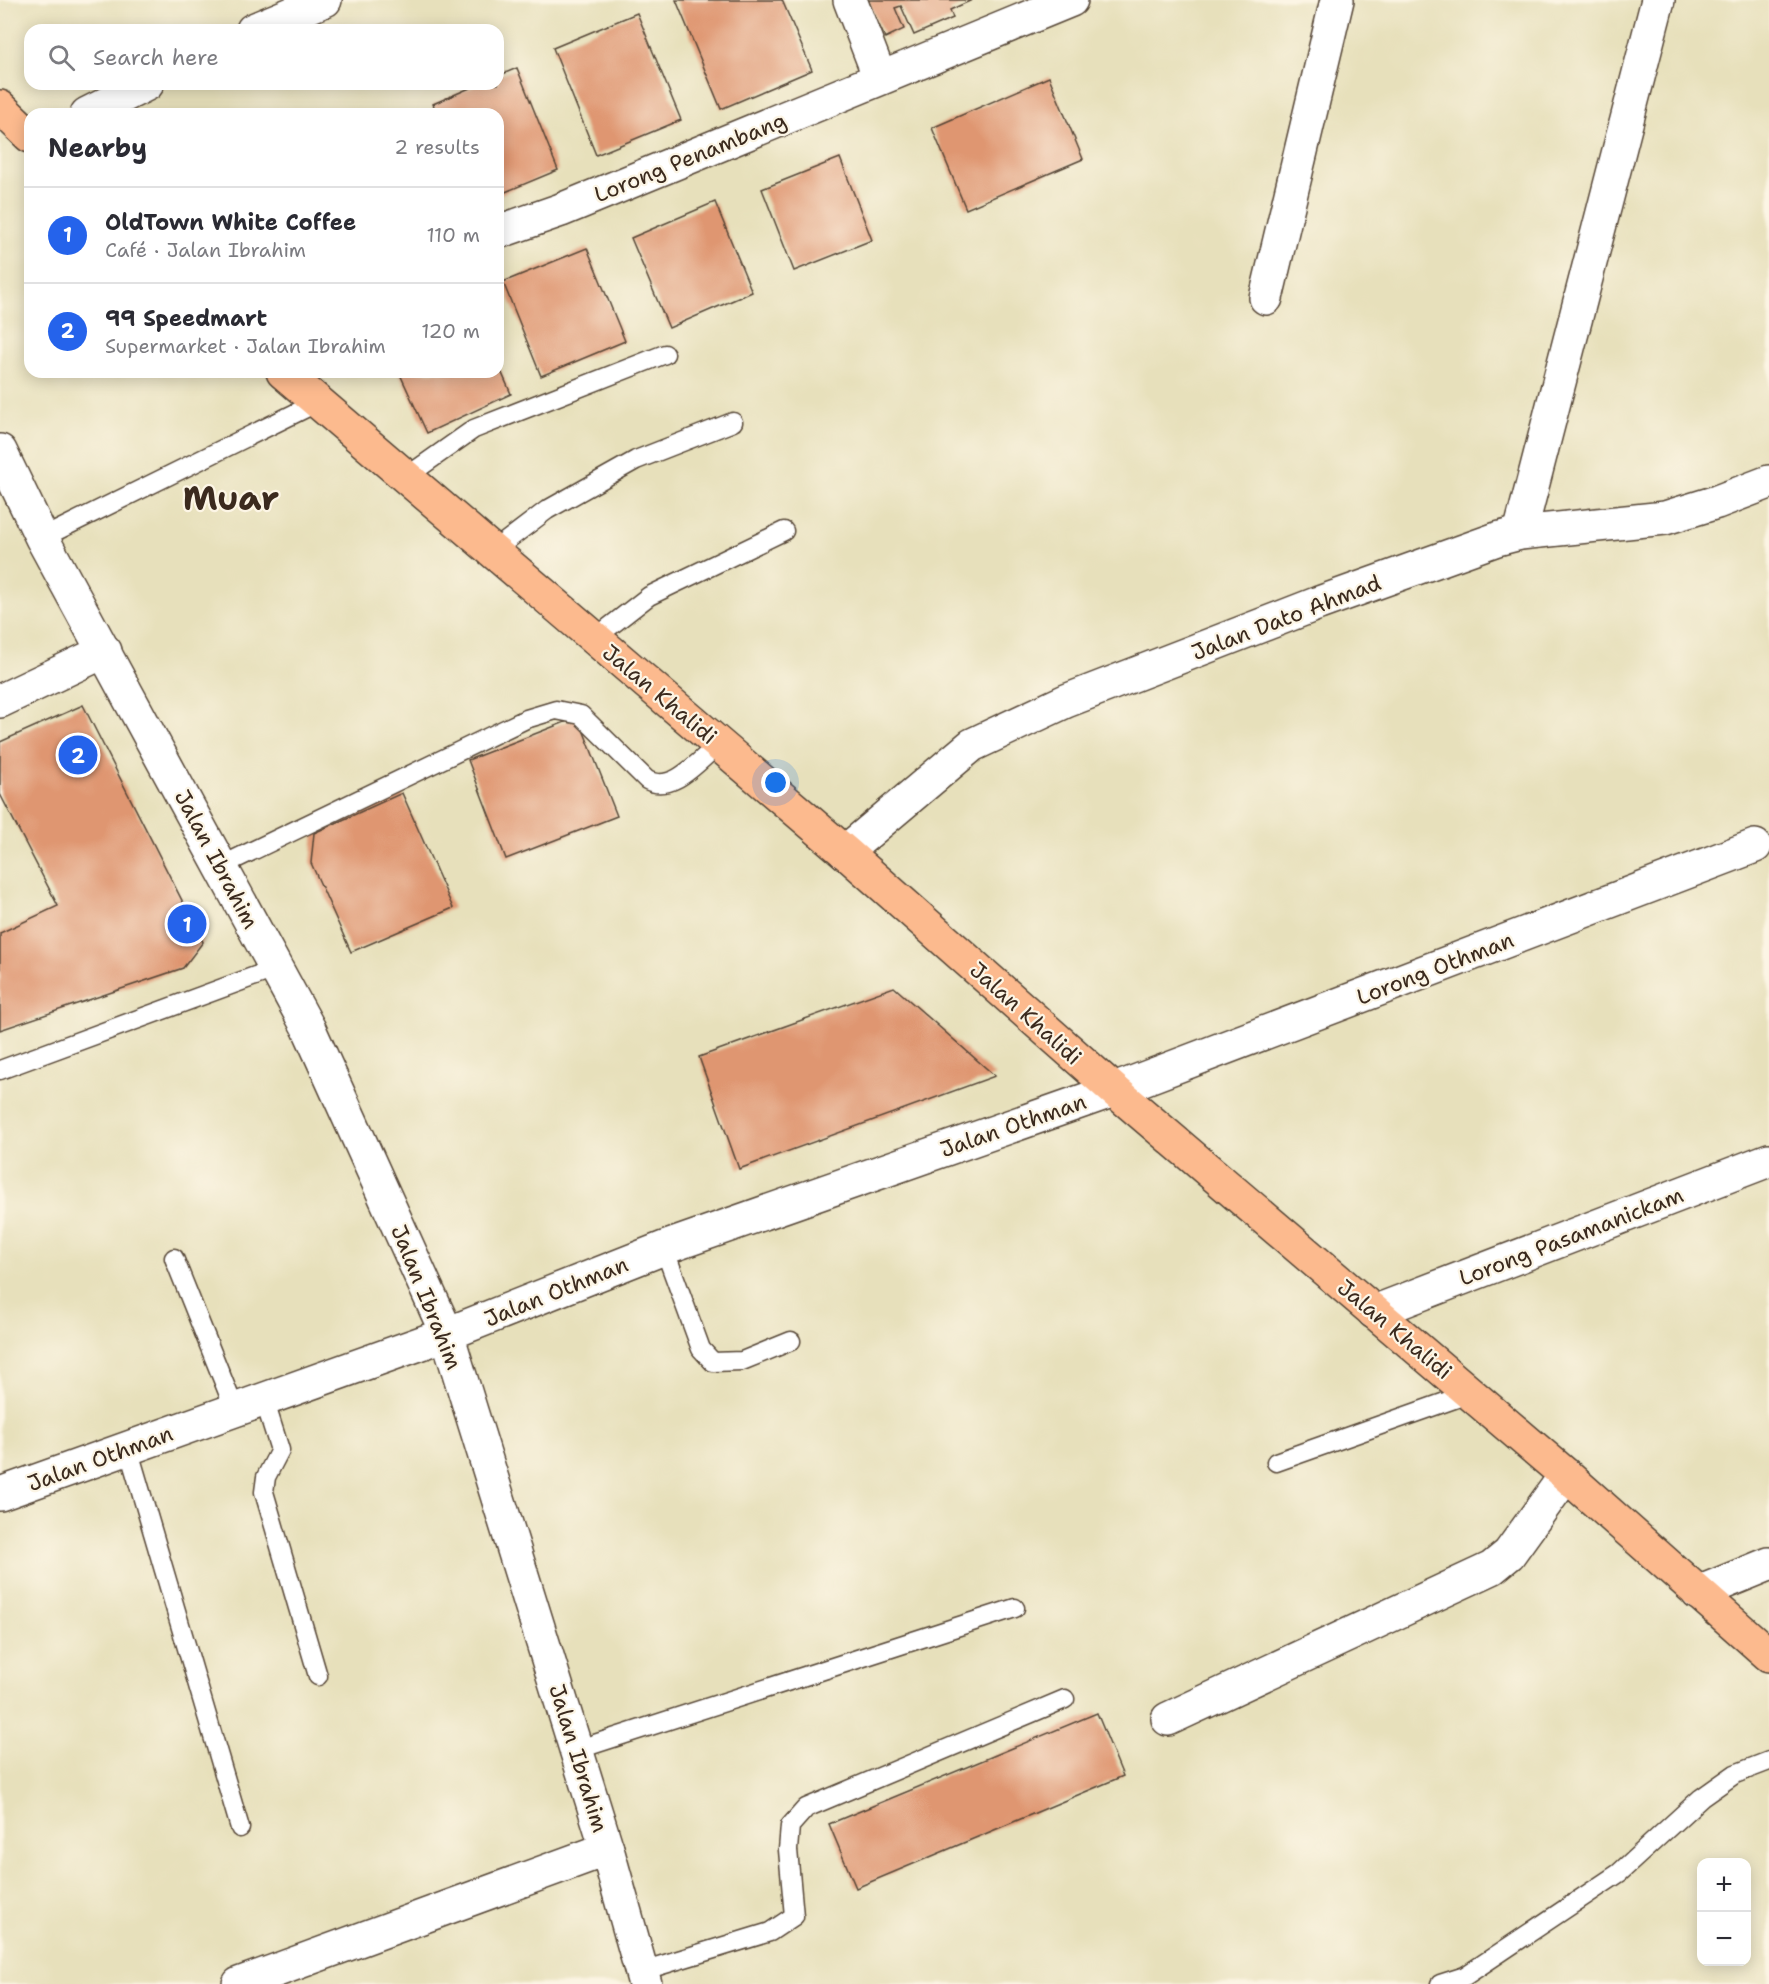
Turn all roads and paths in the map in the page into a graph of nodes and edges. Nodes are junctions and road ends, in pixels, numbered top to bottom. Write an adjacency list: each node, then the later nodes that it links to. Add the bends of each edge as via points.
1 (325, 0): 6 (street)
2 (850, 0): 7 (street)
3 (1071, 0): 7 (street, Lorong Penambang)
4 (1337, 0): 13 (street)
5 (1658, 0): 22 (street)
6 (267, 24)
7 (880, 78): 12 (street, Lorong Penambang)
8 (135, 90): 10 (street)
9 (0, 108): 11 (main road)
10 (99, 108)
11 (24, 130)
12 (504, 230)
13 (1266, 298)
14 (665, 354): 19 (lane, via 474,429)
15 (290, 378): 16 (main road, Jalan Khalidi)
16 (318, 402): 19 (main road, Jalan Khalidi); 23 (lane)
17 (733, 422): 24 (lane, via 636,460 547,510)
18 (0, 451): 23 (street, Jalan Ibrahim)
19 (406, 477): 24 (main road, Jalan Khalidi)
20 (1769, 482): 22 (street, Jalan Dato Ahmad, via 1665,518)
21 (784, 531): 25 (lane, via 649,596)
22 (1520, 533): 30 (street, Jalan Dato Ahmad, via 1320,603 1056,706 972,745)
23 (42, 538): 26 (street, Jalan Ibrahim)
24 (493, 551): 25 (main road, Jalan Khalidi)
25 (595, 639): 28 (main road, Jalan Khalidi)
26 (105, 651): 27 (street); 31 (street, Jalan Ibrahim)
27 (0, 701)
28 (719, 744): 30 (main road, Jalan Khalidi); 31 (lane, via 670,784 657,786 581,715 556,710 526,719)
29 (1755, 846): 34 (street, Lorong Othman)
30 (845, 852): 34 (main road, Jalan Khalidi)
31 (221, 866): 32 (street, Jalan Ibrahim)
32 (277, 968): 33 (lane); 39 (street, Jalan Ibrahim, via 309,1029)
33 (0, 1070)
34 (1114, 1090): 36 (street, Jalan Othman); 38 (main road, Jalan Khalidi)
35 (1769, 1160): 38 (street, Lorong Pasamanickam)
36 (664, 1248): 39 (street, Jalan Othman); 40 (lane, via 701,1350 713,1362 742,1361)
37 (174, 1258): 42 (lane)
38 (1374, 1312): 41 (main road, Jalan Khalidi)
39 (447, 1334): 42 (street, Jalan Othman); 54 (street, Jalan Ibrahim)
40 (791, 1341)
41 (1471, 1393): 44 (lane); 45 (main road, Jalan Khalidi)
42 (250, 1405): 43 (street, Jalan Othman); 51 (lane, via 279,1450 266,1477 264,1492)
43 (128, 1448): 46 (street, Jalan Othman); 56 (lane)
44 (1276, 1462)
45 (1566, 1475): 48 (main road, Jalan Khalidi); 53 (street, via 1509,1554 1492,1568)
46 (1, 1491)
47 (1769, 1564): 48 (street)
48 (1698, 1593): 50 (main road, Jalan Khalidi)
49 (1015, 1608): 54 (lane)
50 (1769, 1655)
51 (318, 1676)
52 (1065, 1699): 58 (lane, via 806,1808 790,1826 788,1850 794,1916 770,1932)
53 (1168, 1719)
54 (576, 1750): 57 (street, Jalan Ibrahim)
55 (1769, 1761): 60 (lane, via 1735,1774 1701,1798 1619,1873 1465,1976)
56 (240, 1828)
57 (607, 1849): 58 (street, Jalan Ibrahim); 59 (street)
58 (644, 1978)
59 (239, 1984)
60 (1440, 1984)

